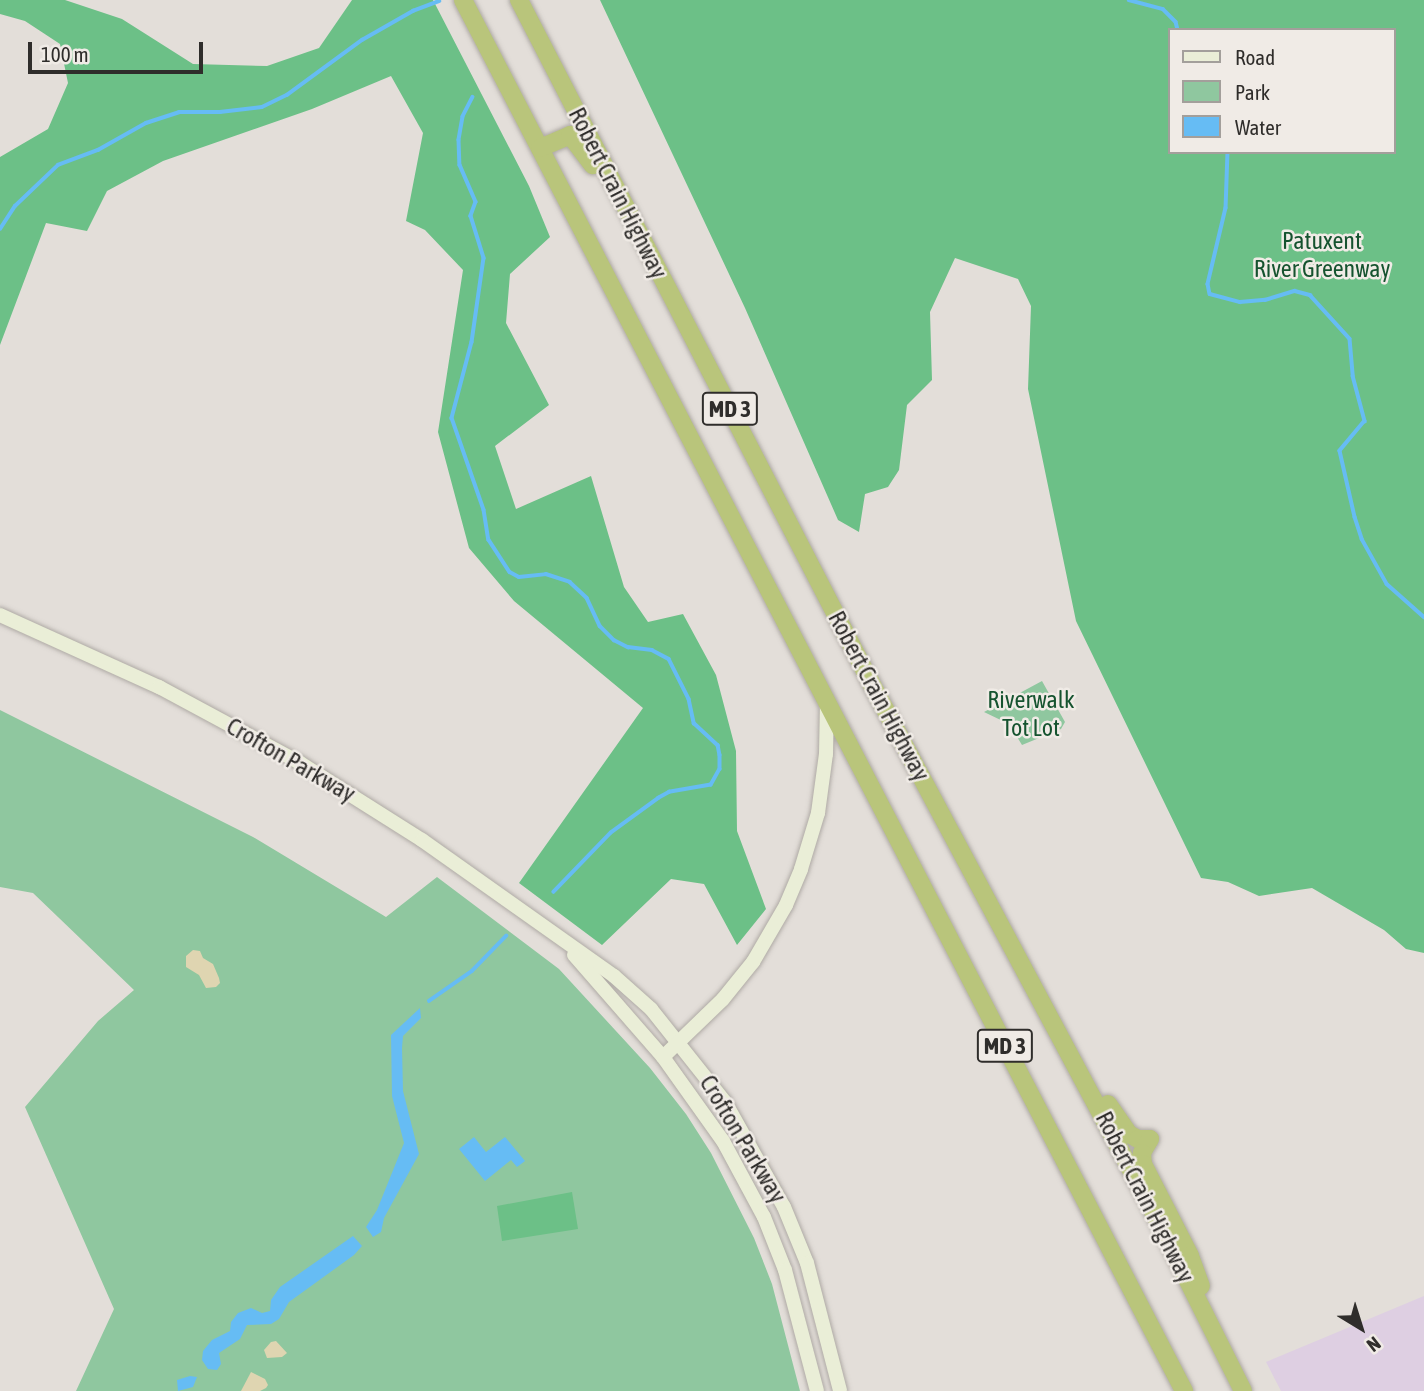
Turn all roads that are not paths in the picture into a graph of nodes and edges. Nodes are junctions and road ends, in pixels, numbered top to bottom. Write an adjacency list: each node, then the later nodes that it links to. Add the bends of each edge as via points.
1 (463, 0): 3 (highway, Robert Crain Highway / MD 3)
2 (519, 0): 4 (highway, Robert Crain Highway / MD 3)
3 (540, 148): 4 (highway, via 566,134 575,138); 6 (highway, Robert Crain Highway / MD 3)
4 (638, 232): 8 (highway, Robert Crain Highway / MD 3)
5 (0, 615): 7 (street, Crofton Parkway, via 159,687 300,762 422,840)
6 (827, 701): 9 (street, via 818,813 786,905 745,971); 14 (highway, Robert Crain Highway / MD 3)
7 (561, 941): 9 (street, Crofton Parkway, via 614,976); 10 (street, Crofton Parkway)
8 (1057, 1029): 11 (highway, Robert Crain Highway / MD 3); 11 (highway, via 1129,1134 1150,1139 1142,1153 1143,1164 1190,1256)
9 (681, 1042): 10 (street); 13 (street, Crofton Parkway, via 743,1130 784,1208 807,1263)
10 (663, 1057): 12 (street, Crofton Parkway, via 723,1142 764,1217 785,1270)
11 (1233, 1371): 15 (highway, Robert Crain Highway / MD 3)
12 (817, 1391)
13 (840, 1391)
14 (1184, 1391)
15 (1243, 1391)

